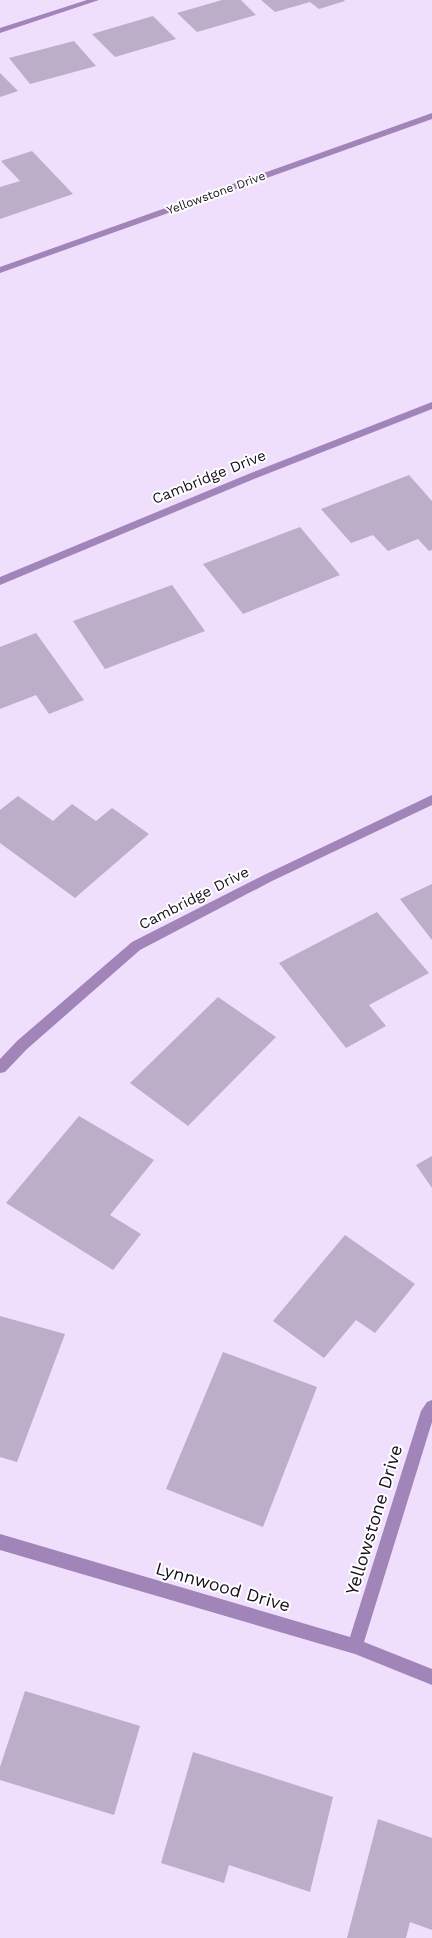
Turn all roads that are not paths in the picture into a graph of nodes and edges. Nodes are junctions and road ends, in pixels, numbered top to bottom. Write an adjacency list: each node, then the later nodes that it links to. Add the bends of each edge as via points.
1 (95, 0): 2 (street)
2 (0, 31)
3 (432, 116): 4 (street, Yellowstone Drive)
4 (0, 270)
5 (432, 405): 6 (street, Cambridge Drive)
6 (0, 581)
7 (432, 800): 8 (street, Cambridge Drive, via 268,878 136,946)
8 (0, 1068)
9 (432, 1407): 11 (street, Yellowstone Drive, via 428,1410)
10 (0, 1542): 11 (street, Lynnwood Drive)
11 (355, 1646): 12 (street, Lynnwood Drive)
12 (432, 1677)

